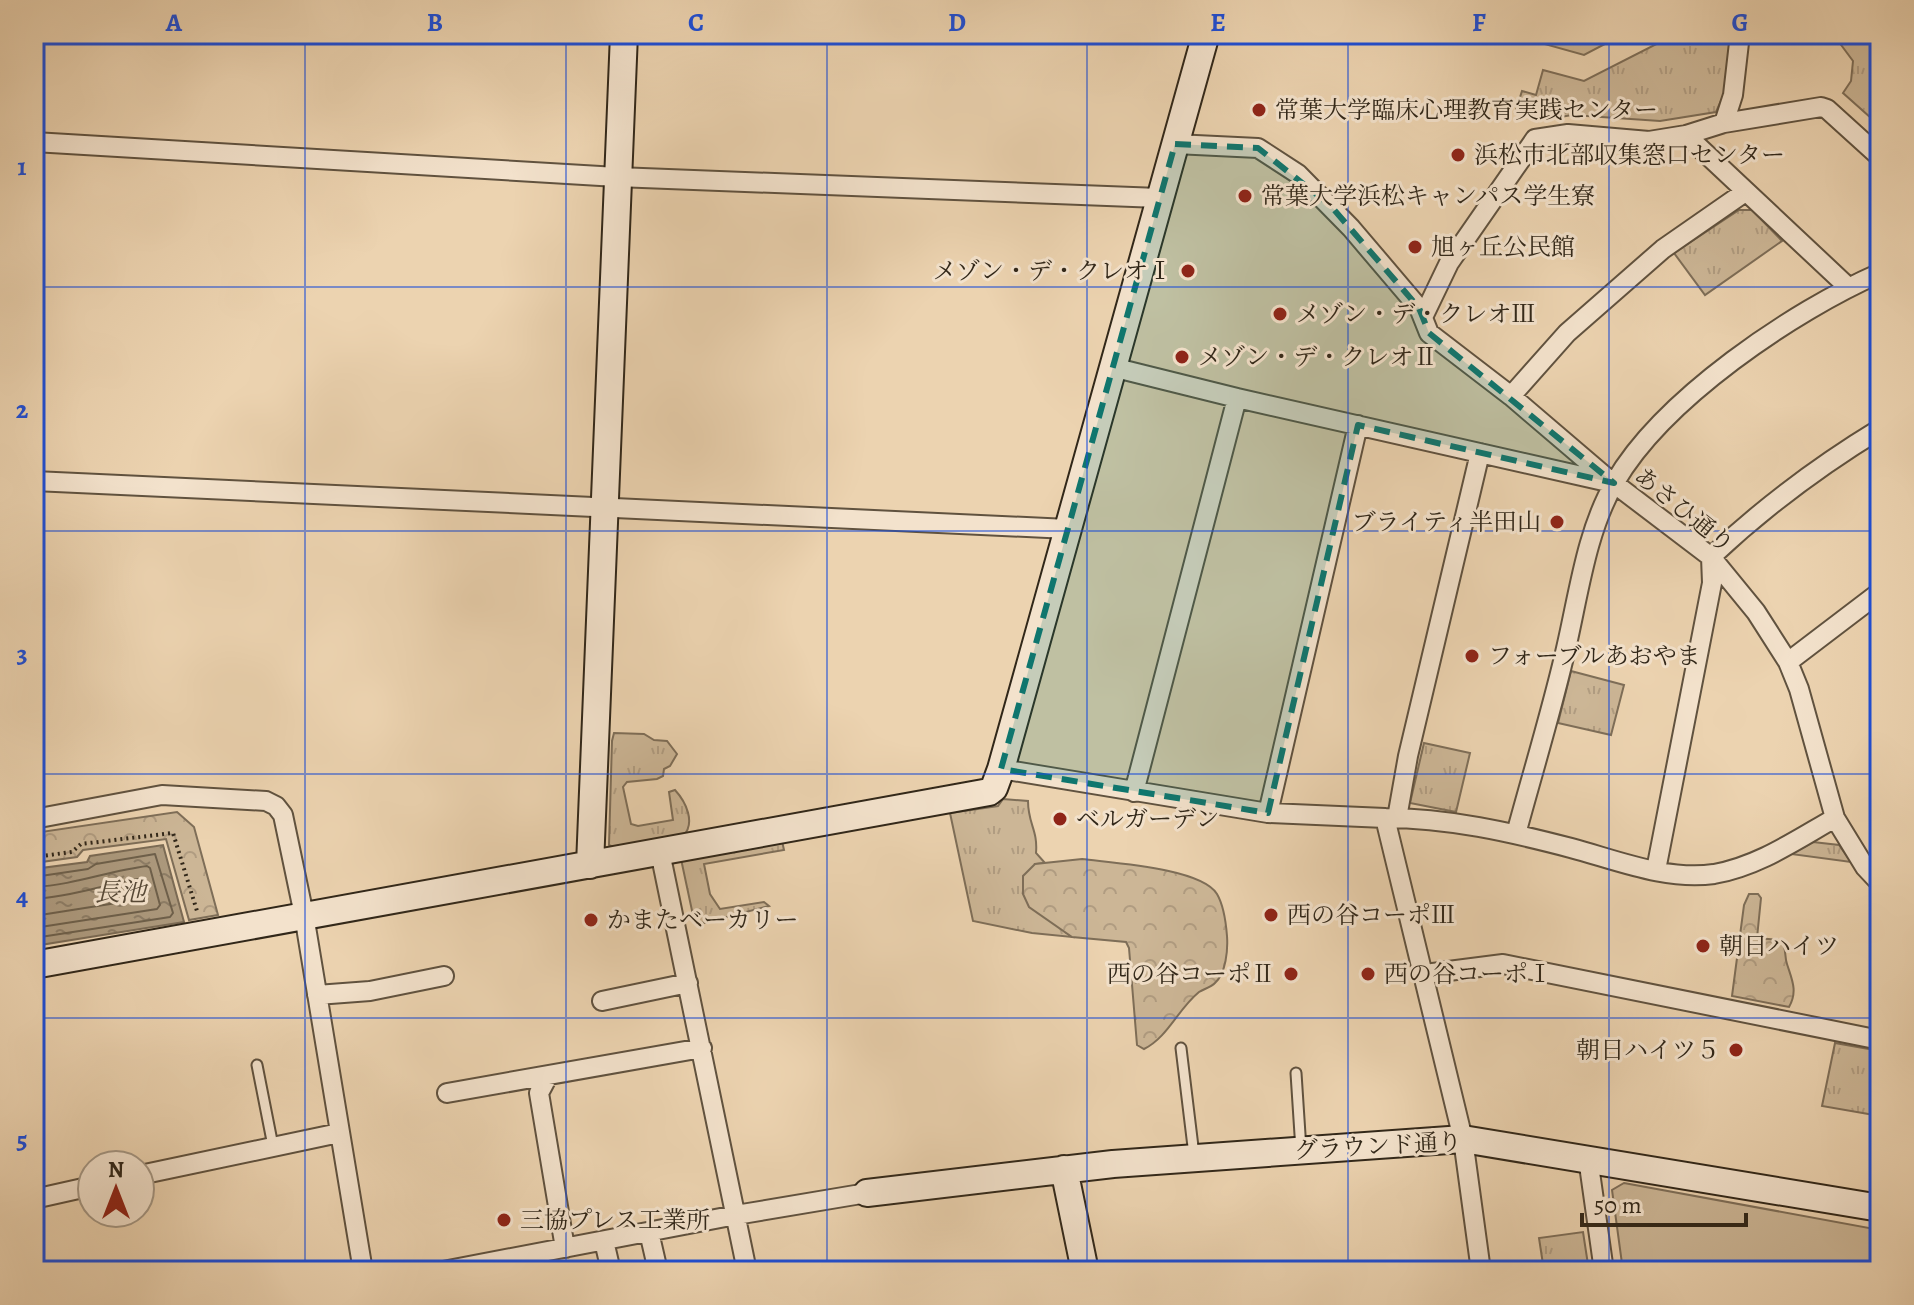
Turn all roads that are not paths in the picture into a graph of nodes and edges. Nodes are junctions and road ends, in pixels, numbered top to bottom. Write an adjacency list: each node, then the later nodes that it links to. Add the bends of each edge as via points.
1 (624, 34): 9 (street)
2 (1206, 34): 7 (street)
3 (1740, 34): 4 (street)
4 (1724, 123): 5 (street); 8 (street, via 1821,107)
5 (1686, 135): 10 (street); 14 (street, via 1649,141 1568,134 1535,139 1449,263)
6 (34, 142): 9 (street)
7 (1175, 144): 11 (street); 14 (street, あさひ通り, via 1251,147 1270,153 1330,205)
8 (1880, 157)
9 (617, 177): 11 (street); 23 (street)
10 (1745, 192): 13 (street); 16 (street, via 1663,249 1567,333)
11 (1159, 198): 15 (street)
12 (1880, 273): 13 (street)
13 (1848, 287): 22 (street, via 1768,336 1707,383 1654,431)
14 (1424, 315): 16 (street, あさひ通り, via 1429,333)
15 (1112, 367): 17 (street); 24 (street)
16 (1511, 396): 22 (street, あさひ通り)
17 (1237, 398): 18 (street); 29 (street)
18 (1358, 425): 20 (street); 30 (street)
19 (1880, 429): 25 (street, via 1777,500)
20 (1480, 453): 22 (street); 31 (street)
21 (34, 481): 23 (street)
22 (1614, 483): 25 (street, あさひ通り); 34 (street, via 1589,552)
23 (605, 507): 24 (street); 36 (street)
24 (1068, 529): 28 (street)
25 (1711, 557): 27 (street, あさひ通り); 37 (street, via 1712,583)
26 (1880, 592): 27 (street)
27 (1788, 662): 32 (street, あさひ通り)
28 (1001, 769): 29 (street); 35 (street, via 994,788 977,796)
29 (1134, 792): 30 (street)
30 (1268, 813): 31 (street)
31 (1391, 818): 34 (street); 41 (street)
32 (1835, 818): 37 (street, via 1768,857 1733,870 1696,875); 38 (street, あさひ通り)
33 (34, 819): 39 (street, via 162,795 266,801 283,815)
34 (1516, 834): 37 (street)
35 (660, 852): 36 (street); 43 (street)
36 (590, 865): 39 (street)
37 (1656, 870)
38 (1880, 883)
39 (304, 915): 40 (street); 44 (street)
40 (34, 965)
41 (1425, 974): 46 (street, via 1503,964); 54 (street)
42 (444, 976): 44 (street)
43 (688, 983): 45 (street); 47 (street)
44 (317, 995): 53 (street)
45 (602, 1001)
46 (1880, 1040)
47 (702, 1048): 51 (street); 65 (street)
48 (1181, 1048): 57 (lane)
49 (257, 1065): 55 (lane)
50 (1296, 1073): 56 (lane)
51 (548, 1076): 52 (street); 68 (street, via 539,1093)
52 (447, 1093)
53 (339, 1133): 55 (street); 69 (street)
54 (1463, 1139): 56 (street, グラウンド通り); 58 (street, グラウンド通り); 75 (street)
55 (273, 1146): 60 (street)
56 (1301, 1150): 57 (street, グラウンド通り)
57 (1194, 1157): 59 (street, グラウンド通り)
58 (1588, 1158): 64 (street, グラウンド通り); 76 (street)
59 (1064, 1169): 62 (street, グラウンド通り); 74 (street)
60 (156, 1172)
61 (76, 1190): 63 (street)
62 (867, 1193): 65 (street)
63 (34, 1199)
64 (1880, 1208)
65 (736, 1215): 66 (street); 73 (street)
66 (649, 1232): 67 (street); 72 (street)
67 (604, 1241): 68 (street); 71 (street)
68 (565, 1248): 70 (street)
69 (363, 1271)
70 (443, 1271)
71 (611, 1271)
72 (658, 1271)
73 (747, 1271)
74 (1085, 1271)
75 (1481, 1271)
76 (1604, 1271)

